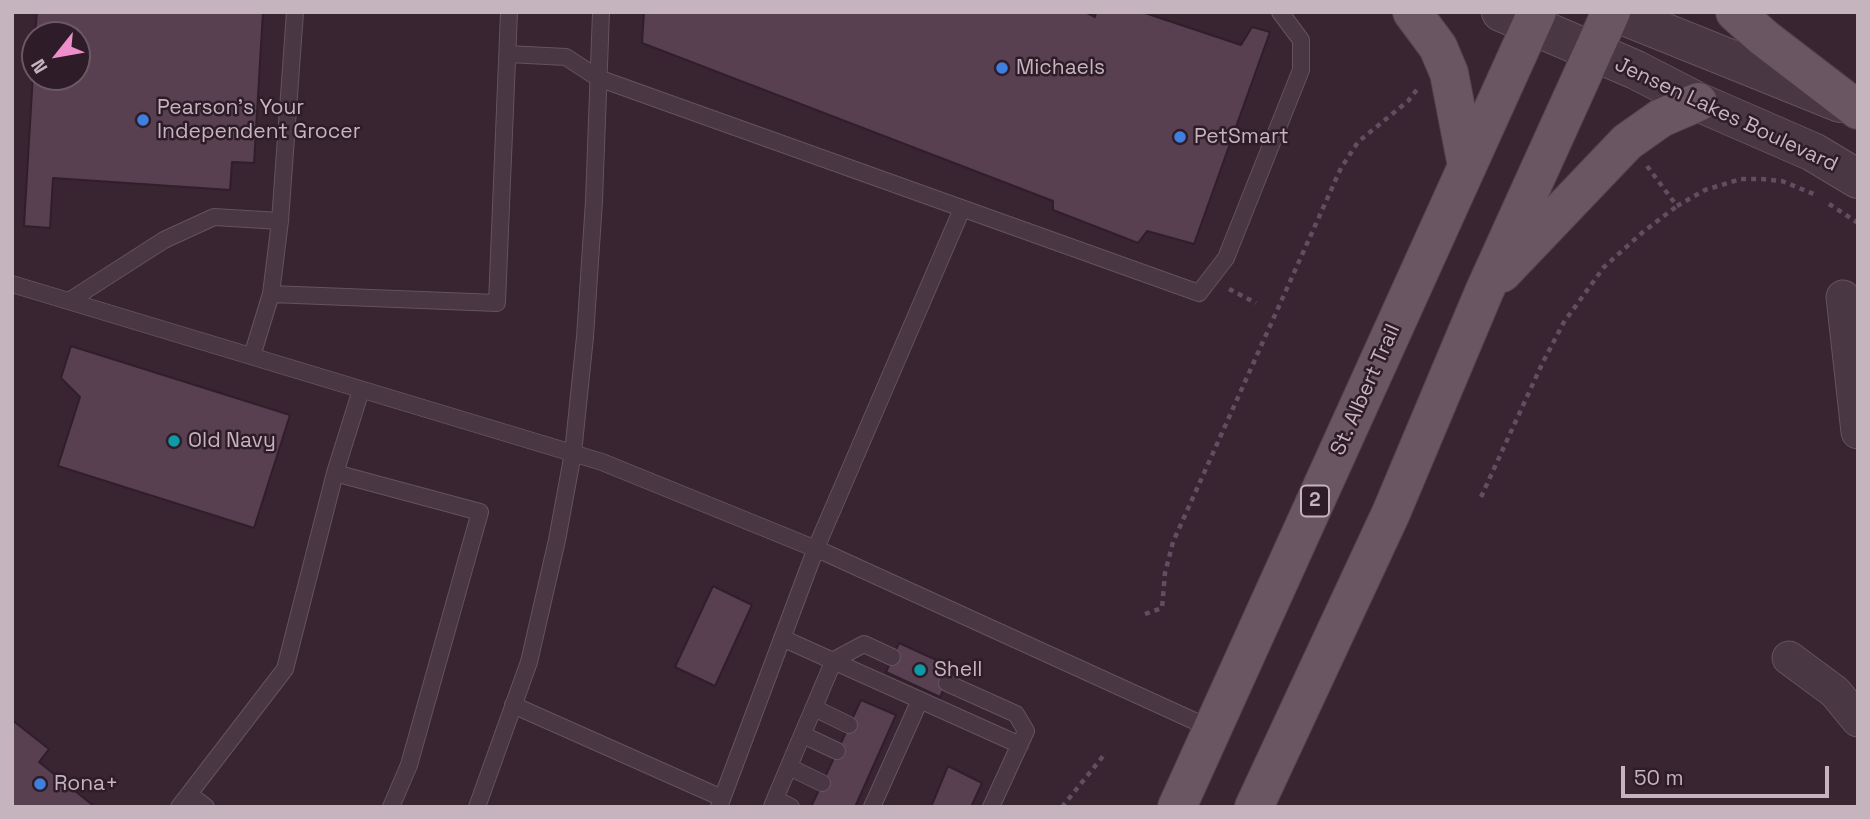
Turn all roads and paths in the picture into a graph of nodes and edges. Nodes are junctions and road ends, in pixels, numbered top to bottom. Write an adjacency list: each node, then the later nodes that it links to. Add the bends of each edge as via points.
1 (295, 12): 20 (lane)
2 (509, 12): 10 (lane)
3 (601, 12): 11 (lane)
4 (1280, 12): 19 (lane, via 1301,40 1301,70 1226,258 1199,293)
5 (1412, 12): 16 (main road, via 1438,47 1449,73)
6 (1612, 12): 9 (main road); 14 (street)
7 (1735, 12): 14 (main road)
8 (1523, 16): 9 (street, Jensen Lakes Boulevard); 16 (main road, St. Albert Trail / 2)
9 (1594, 53): 13 (street, Jensen Lakes Boulevard); 23 (main road)
10 (508, 54): 11 (lane, via 566,57); 24 (lane, via 497,303)
11 (598, 78): 19 (lane); 30 (lane, via 585,337)
12 (1421, 82): 34 (path, via 1408,101 1357,142 1341,167 1174,542 1162,608)
13 (1698, 102): 17 (street, Jensen Lakes Boulevard, via 1813,152); 23 (main road, via 1661,118 1627,142)
14 (1858, 110)
15 (1644, 162): 18 (path)
16 (1467, 166): 45 (main road, St. Albert Trail / 2)
17 (1858, 180)
18 (1677, 206): 21 (path, via 1723,183 1762,179 1801,187); 32 (path, via 1604,267 1564,322)
19 (962, 209): 33 (lane)
20 (280, 220): 24 (lane); 26 (lane, via 214,217 164,240)
21 (1858, 223)
22 (12, 284): 26 (lane)
23 (1484, 292): 63 (main road, via 1401,490)
24 (271, 295): 27 (lane)
25 (1843, 297): 29 (street)
26 (69, 301): 27 (lane)
27 (253, 356): 28 (lane)
28 (361, 390): 30 (lane); 31 (lane)
29 (1858, 432)
30 (573, 453): 33 (lane); 41 (lane, via 529,662)
31 (335, 473): 52 (lane, via 285,670); 57 (lane, via 480,512 409,765)
32 (1481, 497)
33 (816, 548): 35 (lane); 45 (lane)
34 (1145, 614)
35 (782, 638): 38 (lane); 53 (lane)
36 (892, 657): 38 (lane, via 863,644)
37 (1789, 658): 43 (street, via 1835,692)
38 (834, 660): 40 (lane); 42 (lane)
39 (947, 683): 47 (lane, via 1016,714 1026,731)
40 (920, 700): 47 (lane); 55 (lane, via 891,746)
41 (513, 705): 53 (lane); 58 (lane)
42 (814, 708): 44 (lane); 46 (lane)
43 (1858, 720)
44 (849, 725)
45 (1212, 729): 62 (main road, St. Albert Trail / 2)
46 (803, 734): 48 (lane); 50 (lane)
47 (1020, 745): 60 (lane)
48 (837, 751)
49 (1104, 755): 61 (path)
50 (789, 766): 51 (lane); 54 (lane)
51 (822, 783)
52 (184, 800): 56 (lane)
53 (721, 802)
54 (774, 803): 59 (lane)
55 (866, 805)
56 (206, 807)
57 (391, 807)
58 (477, 807)
59 (791, 807)
60 (991, 807)
61 (1062, 807)
62 (1177, 807)
63 (1254, 807)

